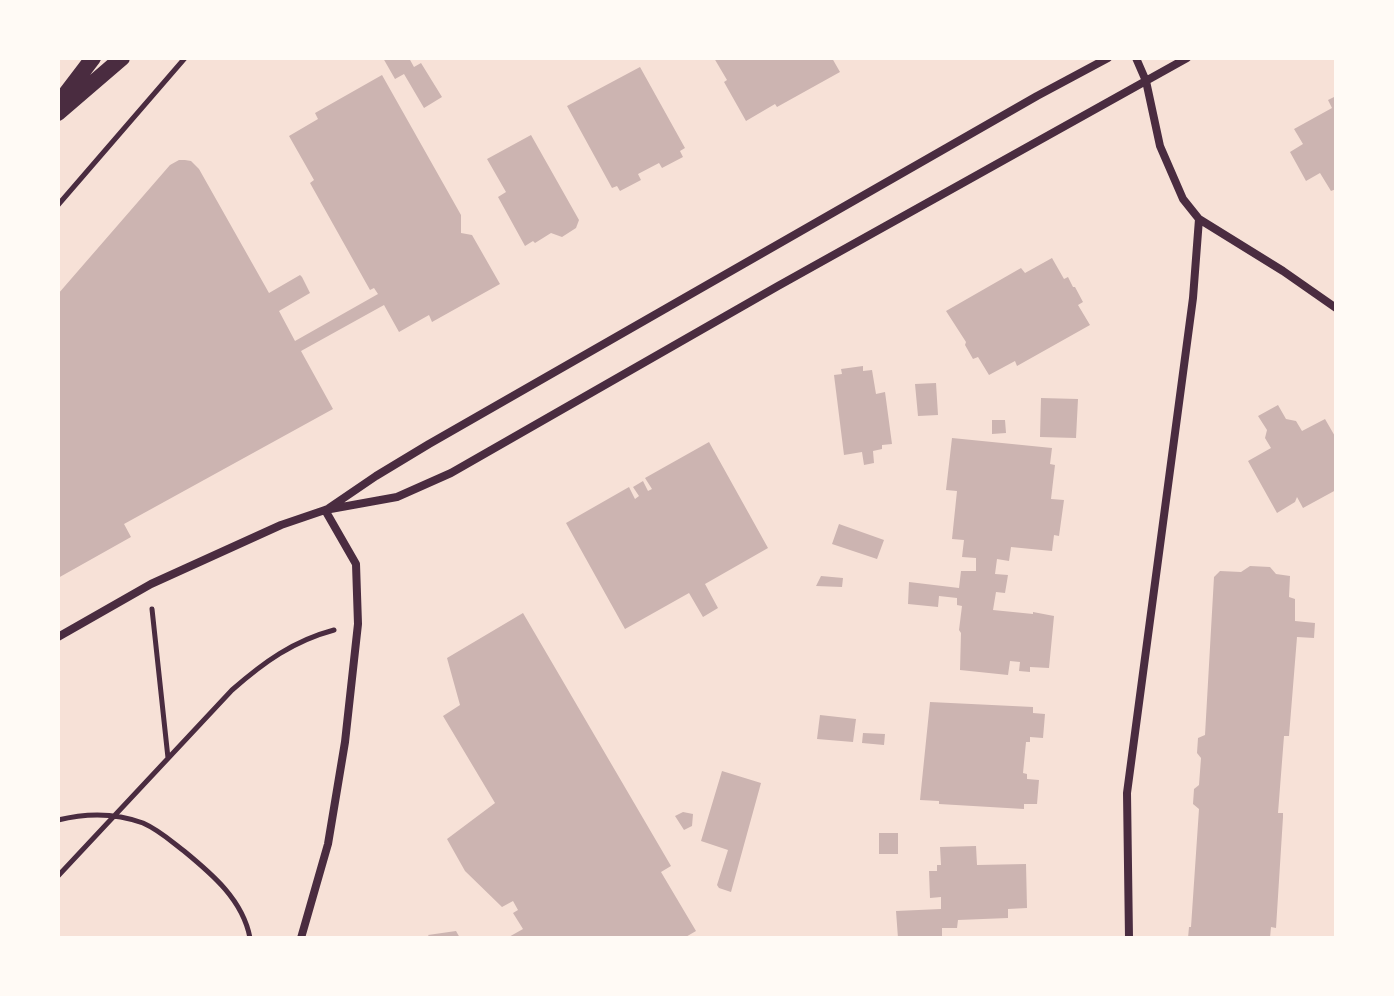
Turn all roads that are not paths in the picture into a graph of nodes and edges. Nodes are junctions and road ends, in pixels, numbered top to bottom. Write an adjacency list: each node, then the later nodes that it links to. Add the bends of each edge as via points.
1 (93, 58): 7 (main road)
2 (122, 58): 8 (main road)
3 (1108, 58): 11 (street, via 443,436)
4 (1136, 58): 6 (street)
5 (1187, 58): 6 (street)
6 (1146, 81): 9 (street, via 1160,146 1183,199); 11 (street, via 451,473 397,497)
7 (58, 104)
8 (58, 113)
9 (1199, 219): 10 (street); 14 (street, via 1127,793)
10 (1336, 308)
11 (325, 510): 12 (street, via 151,584); 13 (street, via 356,564 358,624 328,844)
12 (58, 637)
13 (301, 938)
14 (1129, 938)

